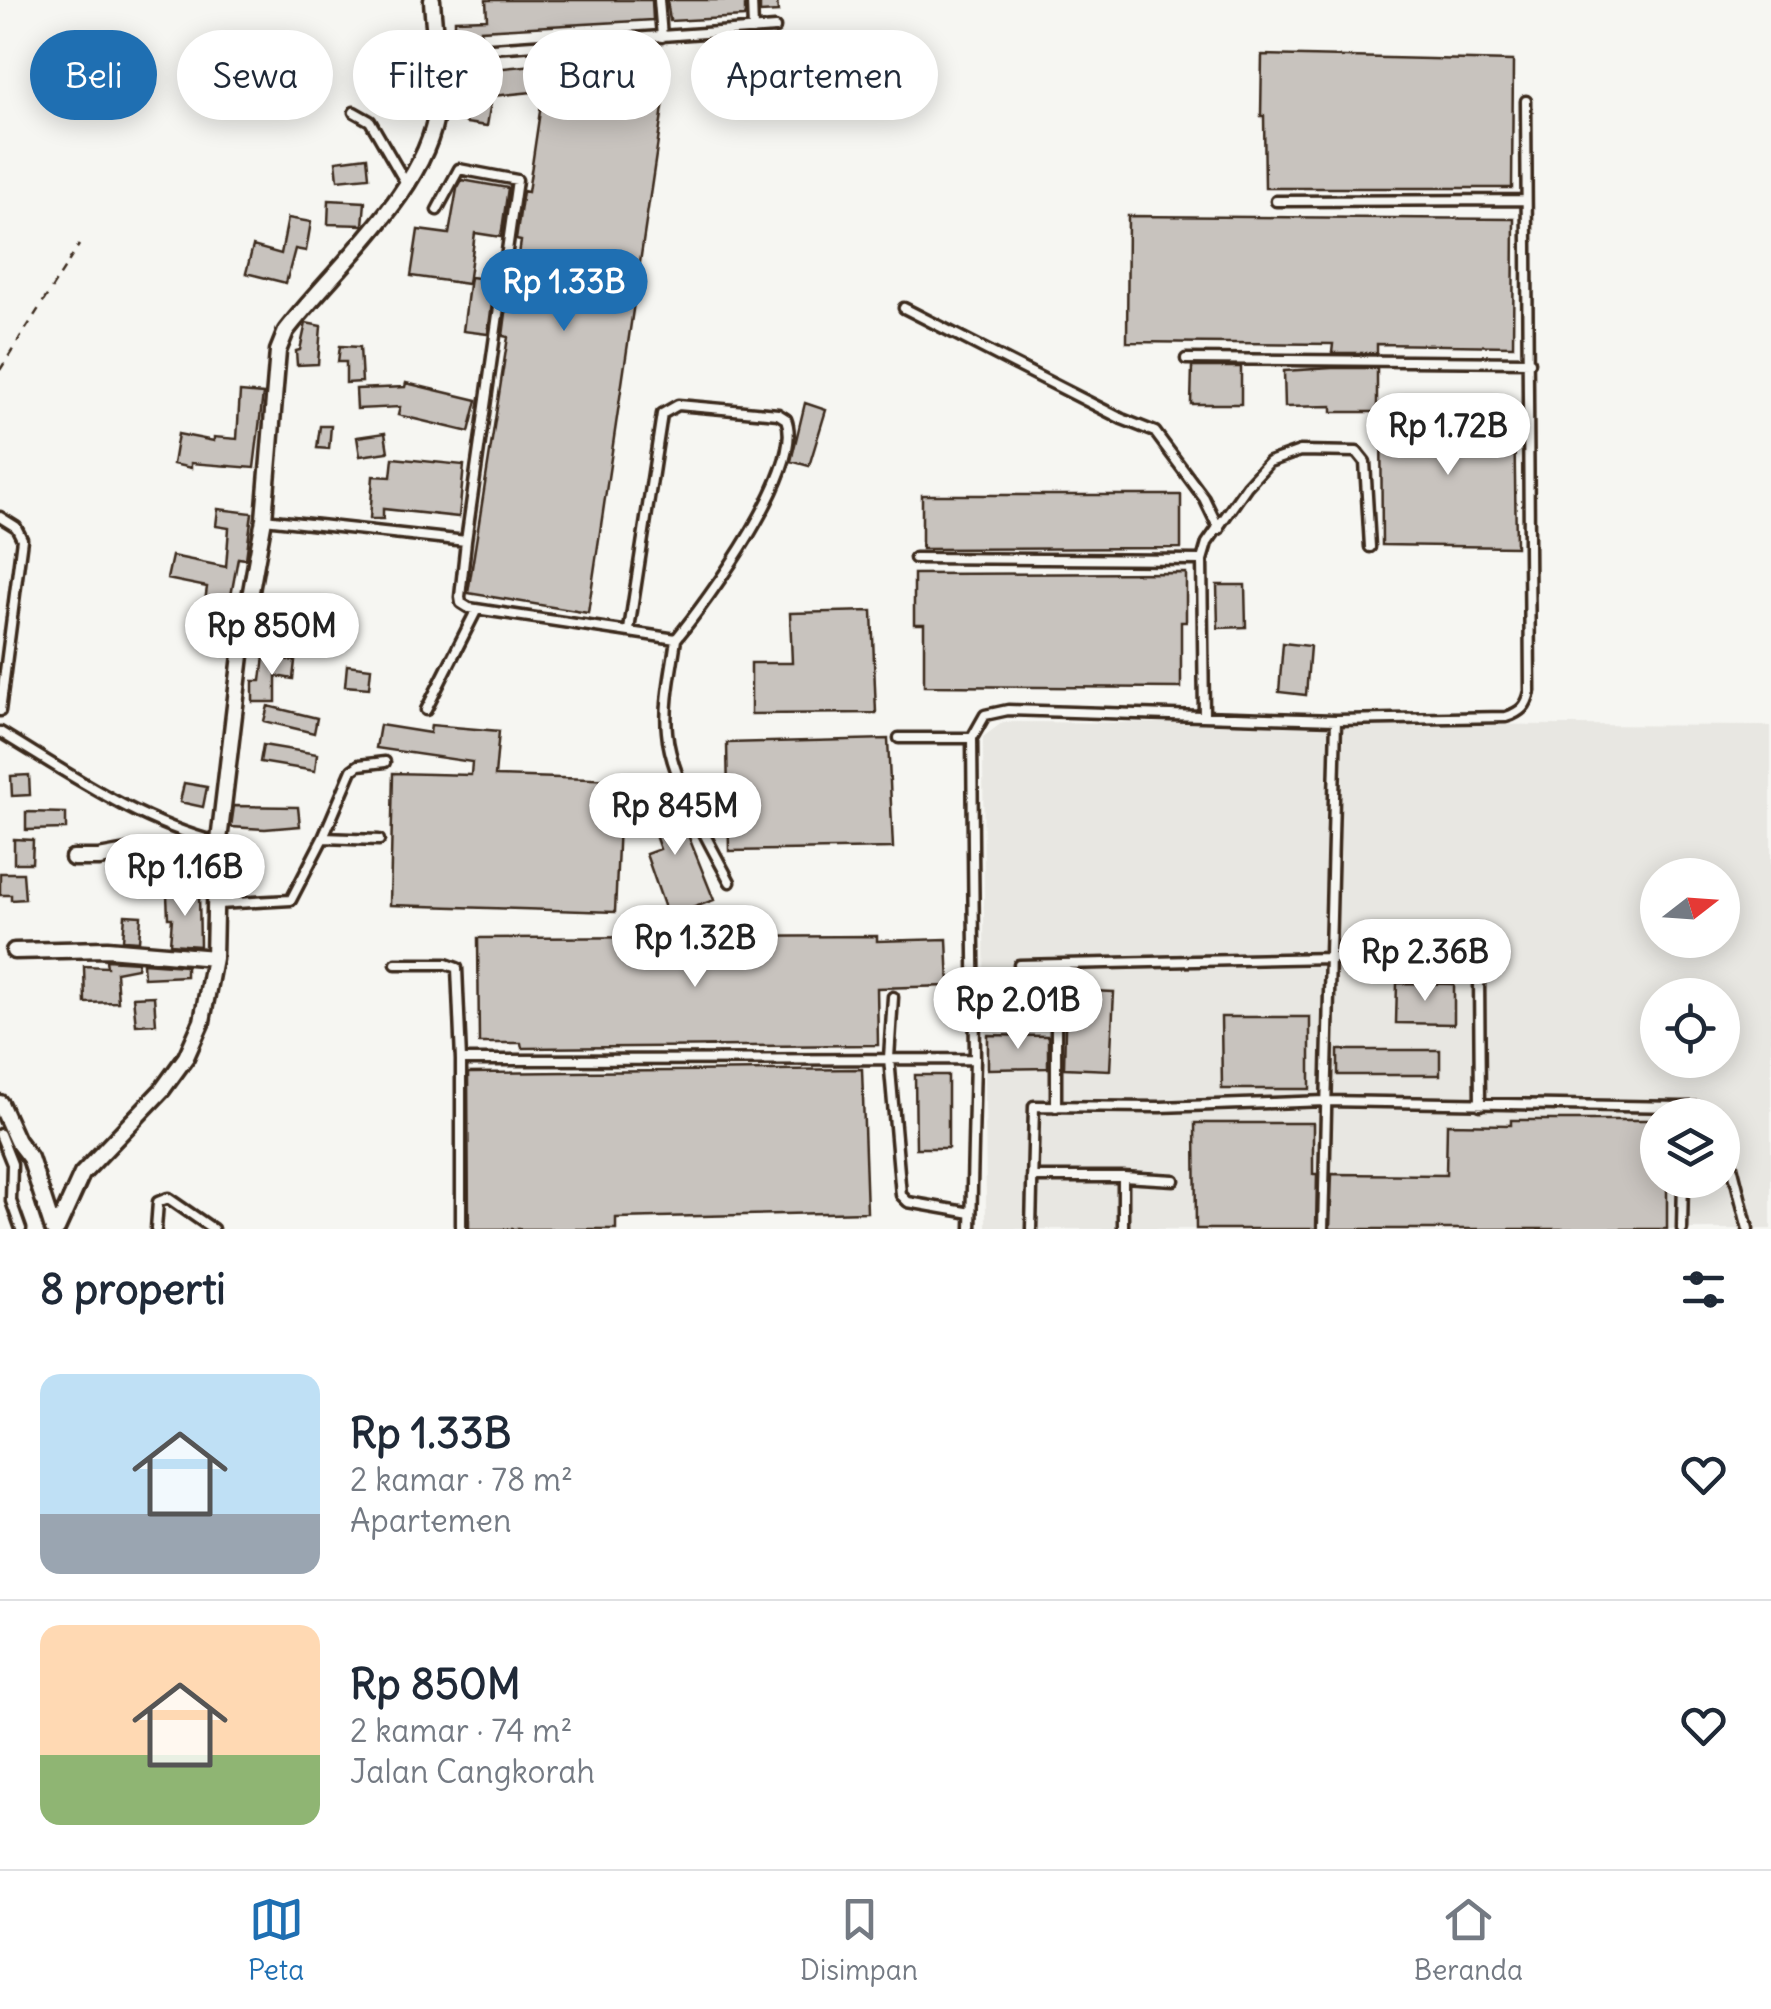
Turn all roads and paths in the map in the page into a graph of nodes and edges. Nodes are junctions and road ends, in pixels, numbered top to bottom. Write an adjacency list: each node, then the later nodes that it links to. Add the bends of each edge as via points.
1 (432, 0): 5 (street)
2 (659, 0): 6 (lane)
3 (752, 0): 7 (lane)
4 (775, 28): 7 (lane)
5 (434, 30)
6 (661, 30)
7 (753, 30)
8 (1526, 101): 12 (lane)
9 (368, 120): 11 (lane)
10 (435, 120): 11 (street)
11 (407, 186): 21 (street, via 286,331 278,351)
12 (1526, 200): 13 (lane); 18 (lane)
13 (1276, 201)
14 (437, 210): 23 (lane, via 459,169 517,180)
15 (79, 245): 19 (path)
16 (904, 308): 22 (lane, via 1155,432)
17 (1186, 359): 18 (lane)
18 (1530, 362): 33 (lane, via 1527,704 1506,717)
19 (0, 370)
20 (0, 517): 31 (lane, via 22,538)
21 (264, 519): 23 (lane); 40 (street)
22 (1219, 529): 24 (lane, via 1269,462 1300,451 1345,450 1365,462); 26 (lane)
23 (466, 541): 27 (lane, via 460,596)
24 (1370, 547)
25 (915, 558): 26 (lane)
26 (1202, 560): 32 (lane)
27 (476, 610): 28 (lane); 30 (lane)
28 (628, 630): 29 (lane); 29 (lane, via 662,414 678,405 778,414 790,434 778,475 712,596)
29 (676, 639): 43 (lane, via 669,746)
30 (426, 710)
31 (0, 712)
32 (1204, 715): 33 (lane); 36 (lane, via 995,712 985,715)
33 (1336, 720): 47 (lane)
34 (0, 732): 40 (lane, via 126,808)
35 (898, 738): 36 (lane)
36 (972, 738): 53 (lane)
37 (385, 762): 38 (lane, via 352,770)
38 (322, 838): 39 (lane); 44 (lane, via 290,900)
39 (379, 840)
40 (220, 842): 42 (street)
41 (73, 858): 42 (street, via 132,852)
42 (216, 866): 44 (street)
43 (730, 882)
44 (218, 904): 46 (street)
45 (14, 950): 46 (street)
46 (214, 958): 70 (street, via 202,1021 186,1057 82,1174)
47 (1331, 958): 49 (lane); 55 (lane); 57 (lane, via 1470,963 1478,971)
48 (396, 964): 54 (lane, via 457,968)
49 (1018, 965)
50 (1056, 995): 58 (lane)
51 (893, 997): 52 (lane)
52 (889, 1058): 53 (lane); 54 (lane); 68 (lane, via 901,1195 908,1202)
53 (974, 1059): 59 (lane)
54 (460, 1060): 73 (lane)
55 (1325, 1101): 57 (lane); 58 (lane); 77 (lane)
56 (0, 1103): 70 (street, via 30,1158)
57 (1480, 1104): 61 (lane)
58 (1056, 1107): 63 (lane, via 1032,1107)
59 (974, 1110): 60 (lane); 68 (lane)
60 (987, 1110)
61 (1640, 1110)
62 (0, 1134): 69 (lane, via 12,1164 10,1200)
63 (1032, 1177): 64 (lane); 75 (lane)
64 (1123, 1178): 65 (lane); 76 (lane)
65 (1174, 1180)
66 (1740, 1197): 79 (lane)
67 (1682, 1198): 78 (lane)
68 (971, 1212): 74 (lane)
69 (21, 1229)
70 (55, 1229)
71 (156, 1229): 72 (lane, via 158,1202 168,1198)
72 (213, 1229)
73 (461, 1229)
74 (970, 1229)
75 (1031, 1229)
76 (1123, 1229)
77 (1323, 1229)
78 (1682, 1229)
79 (1748, 1229)

